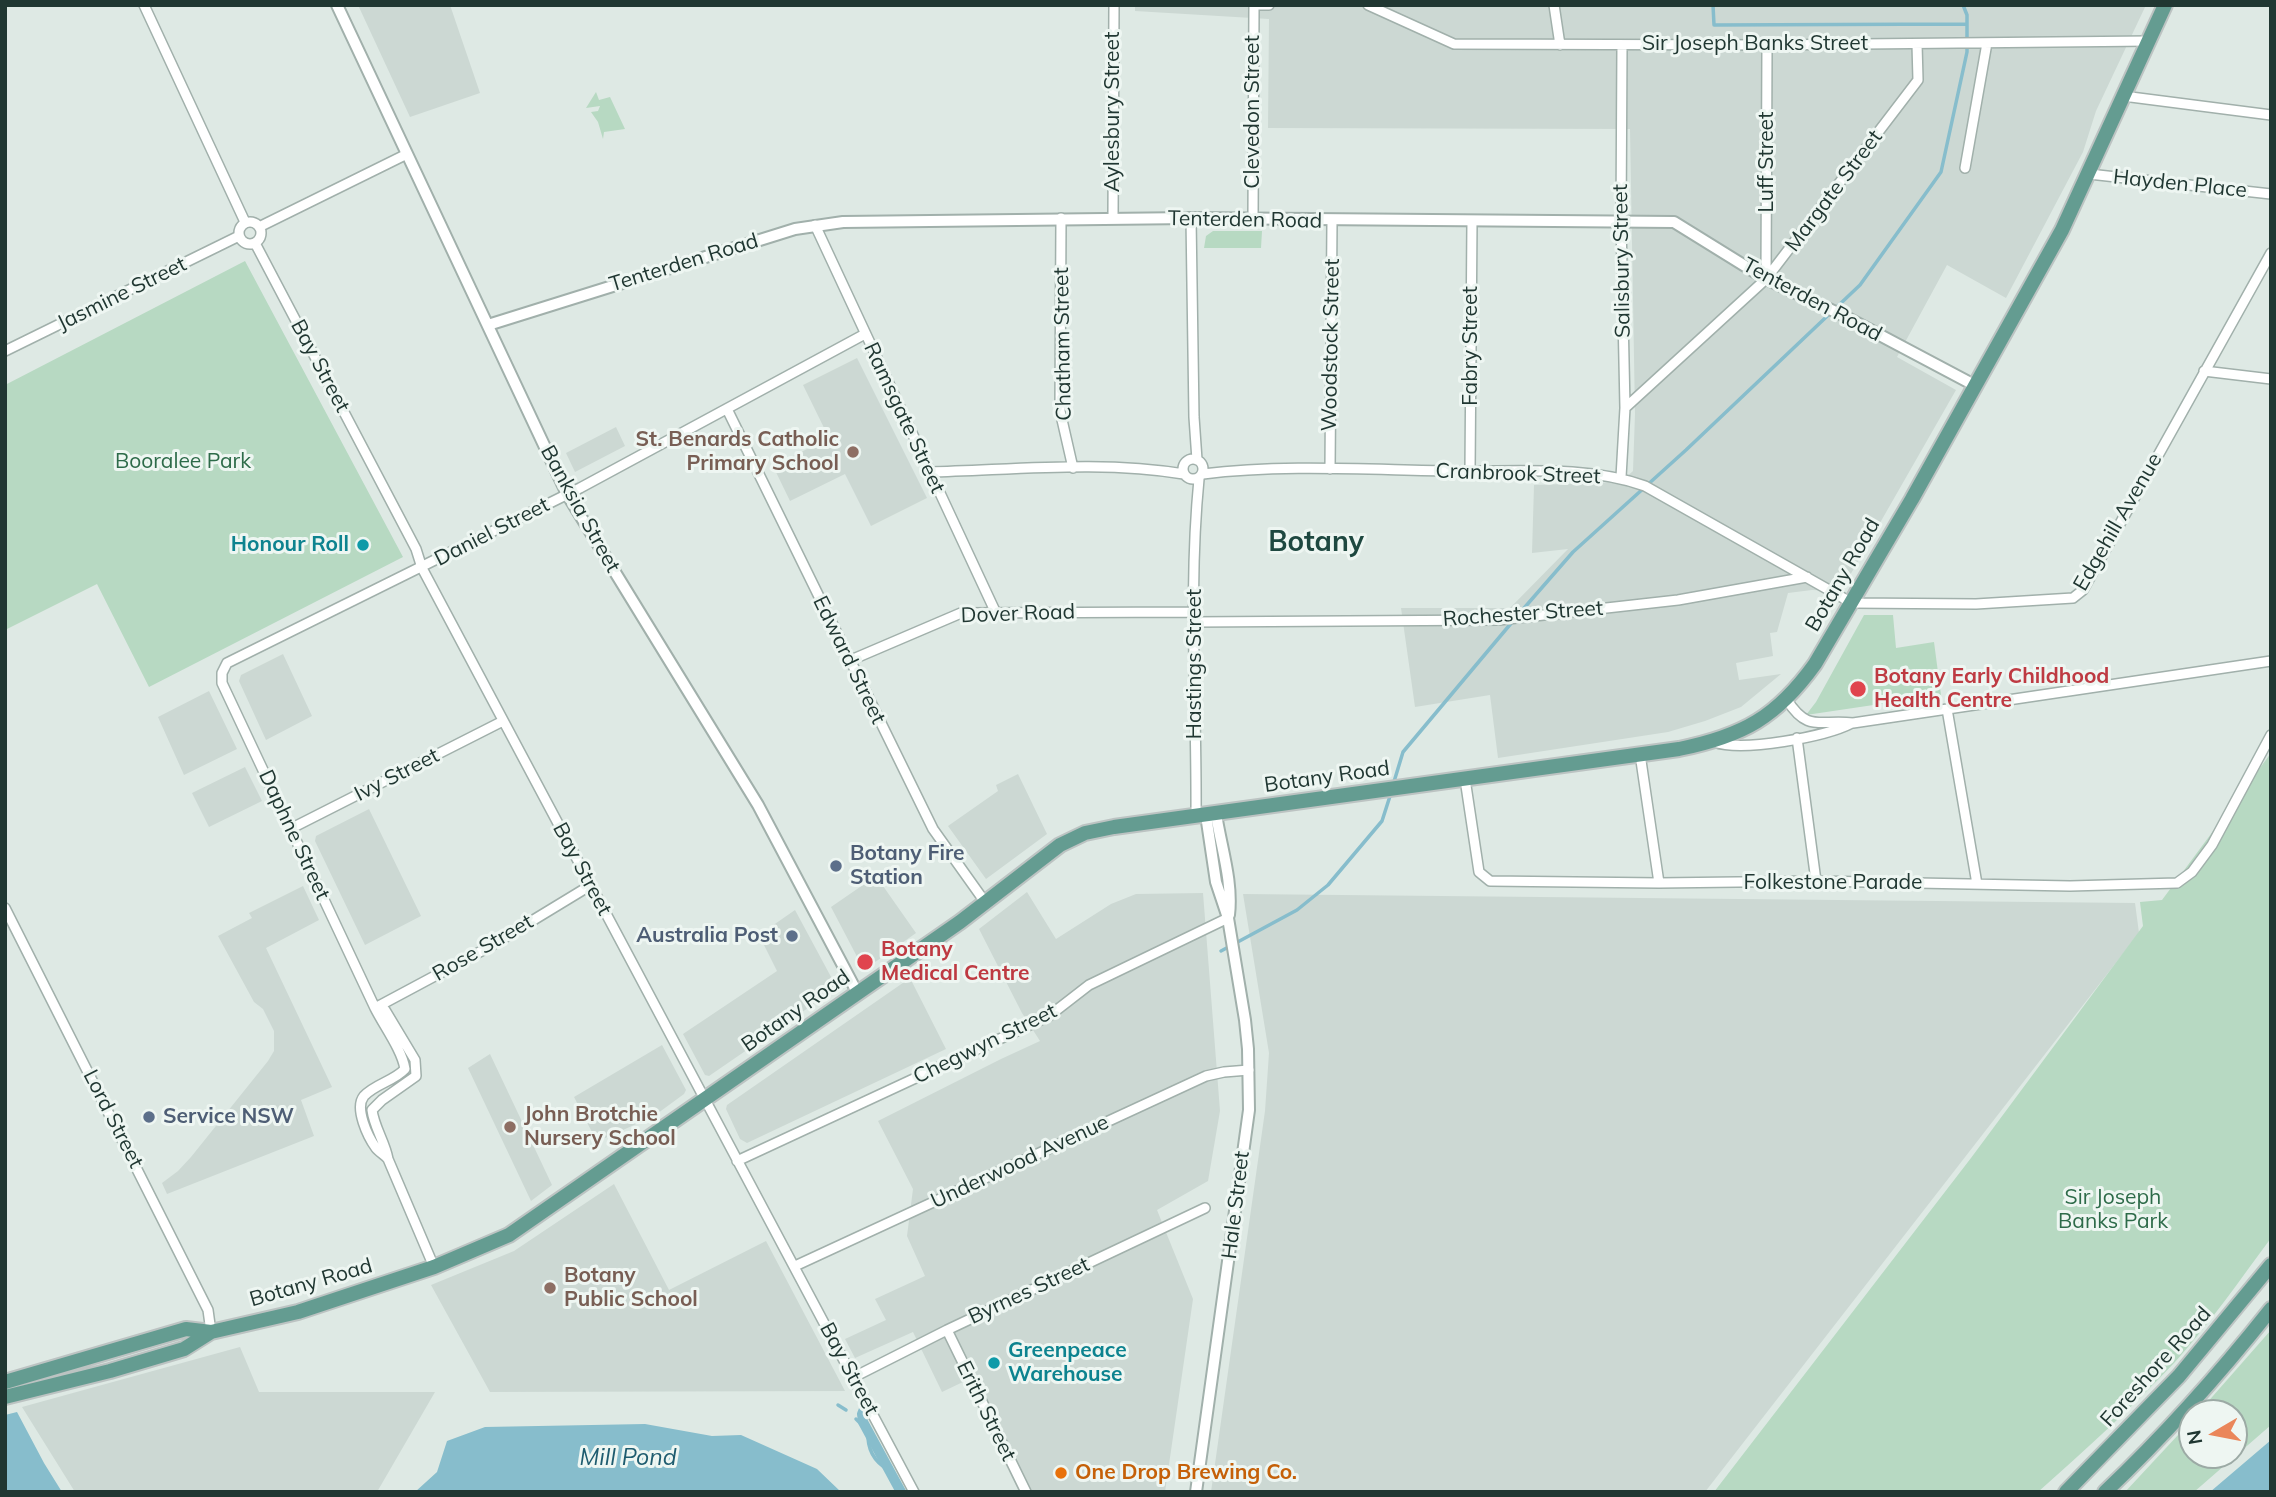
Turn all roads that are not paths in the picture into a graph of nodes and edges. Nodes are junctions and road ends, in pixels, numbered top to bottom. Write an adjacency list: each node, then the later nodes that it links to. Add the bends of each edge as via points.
1 (145, 5): 26 (street)
2 (337, 5): 17 (street, Banksia Street)
3 (1114, 5): 22 (street, Aylesbury Street)
4 (1254, 5): 5 (street); 24 (street, Clevedon Street)
5 (1269, 5)
6 (1368, 5): 12 (street, Sir Joseph Banks Street, via 1454,44)
7 (1554, 5): 12 (street)
8 (2165, 5): 9 (main road, Botany Road)
9 (2150, 41): 10 (street, Sir Joseph Banks Street); 15 (main road, Botany Road)
10 (1987, 43): 11 (street, Sir Joseph Banks Street); 18 (street)
11 (1917, 44): 14 (street, Sir Joseph Banks Street); 34 (street, Margate Street, via 1918,80)
12 (1560, 45): 13 (street, Sir Joseph Banks Street)
13 (1622, 45): 14 (street, Sir Joseph Banks Street); 28 (street, Salisbury Street)
14 (1767, 45): 34 (street, Luff Street)
15 (2123, 96): 16 (street); 19 (main road, Botany Road)
16 (2271, 115)
17 (407, 153): 30 (street); 35 (street, Banksia Street)
18 (1965, 168)
19 (2089, 174): 20 (street, Hayden Place); 40 (main road, Botany Road)
20 (2271, 194)
21 (1061, 218): 22 (street, Tenterden Road); 29 (street, Tenterden Road); 43 (street, Chatham Street, via 1060,411)
22 (1113, 218): 23 (street, Tenterden Road)
23 (1192, 218): 24 (street, Tenterden Road); 44 (street, Hastings Street)
24 (1253, 219): 25 (street, Tenterden Road)
25 (1332, 221): 27 (street, Tenterden Road); 45 (street, Woodstock Street)
26 (245, 222): 30 (street); 31 (street)
27 (1472, 222): 28 (street, Tenterden Road); 46 (street, Fabry Street)
28 (1621, 222): 34 (street, Tenterden Road, via 1674,222); 41 (street, Salisbury Street)
29 (815, 225): 35 (street, Tenterden Road); 36 (street, Ramsgate Street)
30 (260, 227): 32 (street, via 261,236)
31 (239, 236): 32 (street, via 244,243); 37 (street, Jasmine Street)
32 (255, 243): 50 (street, Bay Street)
33 (2271, 253): 38 (street, Edgehill Avenue)
34 (1766, 279): 40 (street, Tenterden Road); 41 (street, Margate Street)
35 (488, 325): 49 (street, Banksia Street)
36 (865, 334): 42 (street, Daniel Street); 47 (street, Ramsgate Street)
37 (5, 351)
38 (2204, 371): 39 (street); 52 (street, Edgehill Avenue, via 2083,590 2073,598 1976,604)
39 (2271, 379)
40 (1976, 386): 52 (main road, Botany Road)
41 (1625, 408): 48 (street, Salisbury Street)
42 (727, 409): 49 (street, Daniel Street); 55 (street, Edward Street)
43 (1073, 468): 44 (street, Cranbrook Street); 47 (street, Cranbrook Street)
44 (1193, 469): 45 (street, Cranbrook Street); 54 (street, Hastings Street)
45 (1330, 470): 46 (street, Cranbrook Street)
46 (1470, 471): 48 (street, Cranbrook Street)
47 (929, 472): 53 (street, Ramsgate Street)
48 (1621, 477): 51 (street, Cranbrook Street)
49 (567, 494): 50 (street, Daniel Street); 76 (street, Banksia Street, via 758,805)
50 (422, 568): 57 (street, Daniel Street); 60 (street, Bay Street)
51 (1807, 577): 52 (street, Cranbrook Street); 54 (street, Rochester Street, via 1678,600 1499,620)
52 (1852, 603): 58 (main road, Botany Road, via 1815,664)
53 (995, 611): 54 (street, Dover Road); 55 (street, Dover Road, via 961,613)
54 (1194, 617): 67 (street, Hastings Street)
55 (850, 660): 73 (street, Edward Street, via 933,829)
56 (2271, 661): 59 (street)
57 (227, 663): 68 (street, Daphne Street, via 222,683)
58 (1787, 699): 61 (street, via 1808,722); 64 (main road, Botany Road, via 1750,726)
59 (1947, 709): 61 (street); 71 (street)
60 (503, 721): 68 (street, Ivy Street); 72 (street, Bay Street)
61 (1853, 723): 63 (street)
62 (2271, 735): 71 (street, Folkestone Parade, via 2212,845 2192,872 2177,883)
63 (1797, 738): 64 (street, via 1731,746); 69 (street)
64 (1714, 742): 65 (main road, Botany Road)
65 (1640, 754): 66 (main road, Botany Road); 70 (street)
66 (1465, 779): 67 (main road, Botany Road); 70 (street, Folkestone Parade, via 1479,872 1490,881)
67 (1206, 815): 73 (main road, Botany Road, via 1072,838); 75 (street, Hale Street, via 1216,882)
68 (292, 828): 77 (street, Daphne Street)
69 (1816, 881): 70 (street, Folkestone Parade); 71 (street, Folkestone Parade)
70 (1659, 883)
71 (1977, 884)
72 (591, 885): 77 (street, Rose Street, via 489,947); 79 (street, Bay Street)
73 (985, 902): 76 (main road, Botany Road)
74 (5, 908): 88 (street, Lord Street, via 198,1288 210,1314)
75 (1228, 918): 78 (street, Hale Street, via 1245,1020); 81 (street, Chegwyn Street, via 1089,985 1049,1016)
76 (858, 994): 79 (main road, Botany Road)
77 (374, 1008): 80 (street, Daphne Street, via 403,1056 405,1069 372,1090 360,1104 376,1147); 80 (street, Daphne Street, via 385,1010 417,1069 415,1076 372,1110)
78 (1243, 1071): 84 (street, Underwood Avenue, via 1220,1072 1140,1106); 93 (street, Hale Street, via 1249,1110)
79 (705, 1100): 81 (street, Bay Street); 85 (main road, Botany Road, via 509,1235)
80 (388, 1159): 85 (street, Daphne Street)
81 (737, 1161): 84 (street, Bay Street)
82 (1205, 1208): 87 (street, Byrnes Street)
83 (2271, 1265): 94 (main road, Foreshore Road, via 2179,1376)
84 (795, 1266): 89 (street, Bay Street)
85 (434, 1267): 88 (main road, Botany Road, via 310,1308)
86 (2271, 1309): 95 (main road)
87 (947, 1330): 89 (street, Byrnes Street); 92 (street, Erith Street)
88 (211, 1332): 90 (main road, Botany Road, via 184,1349 110,1371)
89 (854, 1377): 91 (street, Bay Street)
90 (8, 1389)
91 (914, 1492)
92 (1026, 1492)
93 (1196, 1492)
94 (2066, 1492)
95 (2105, 1492)

